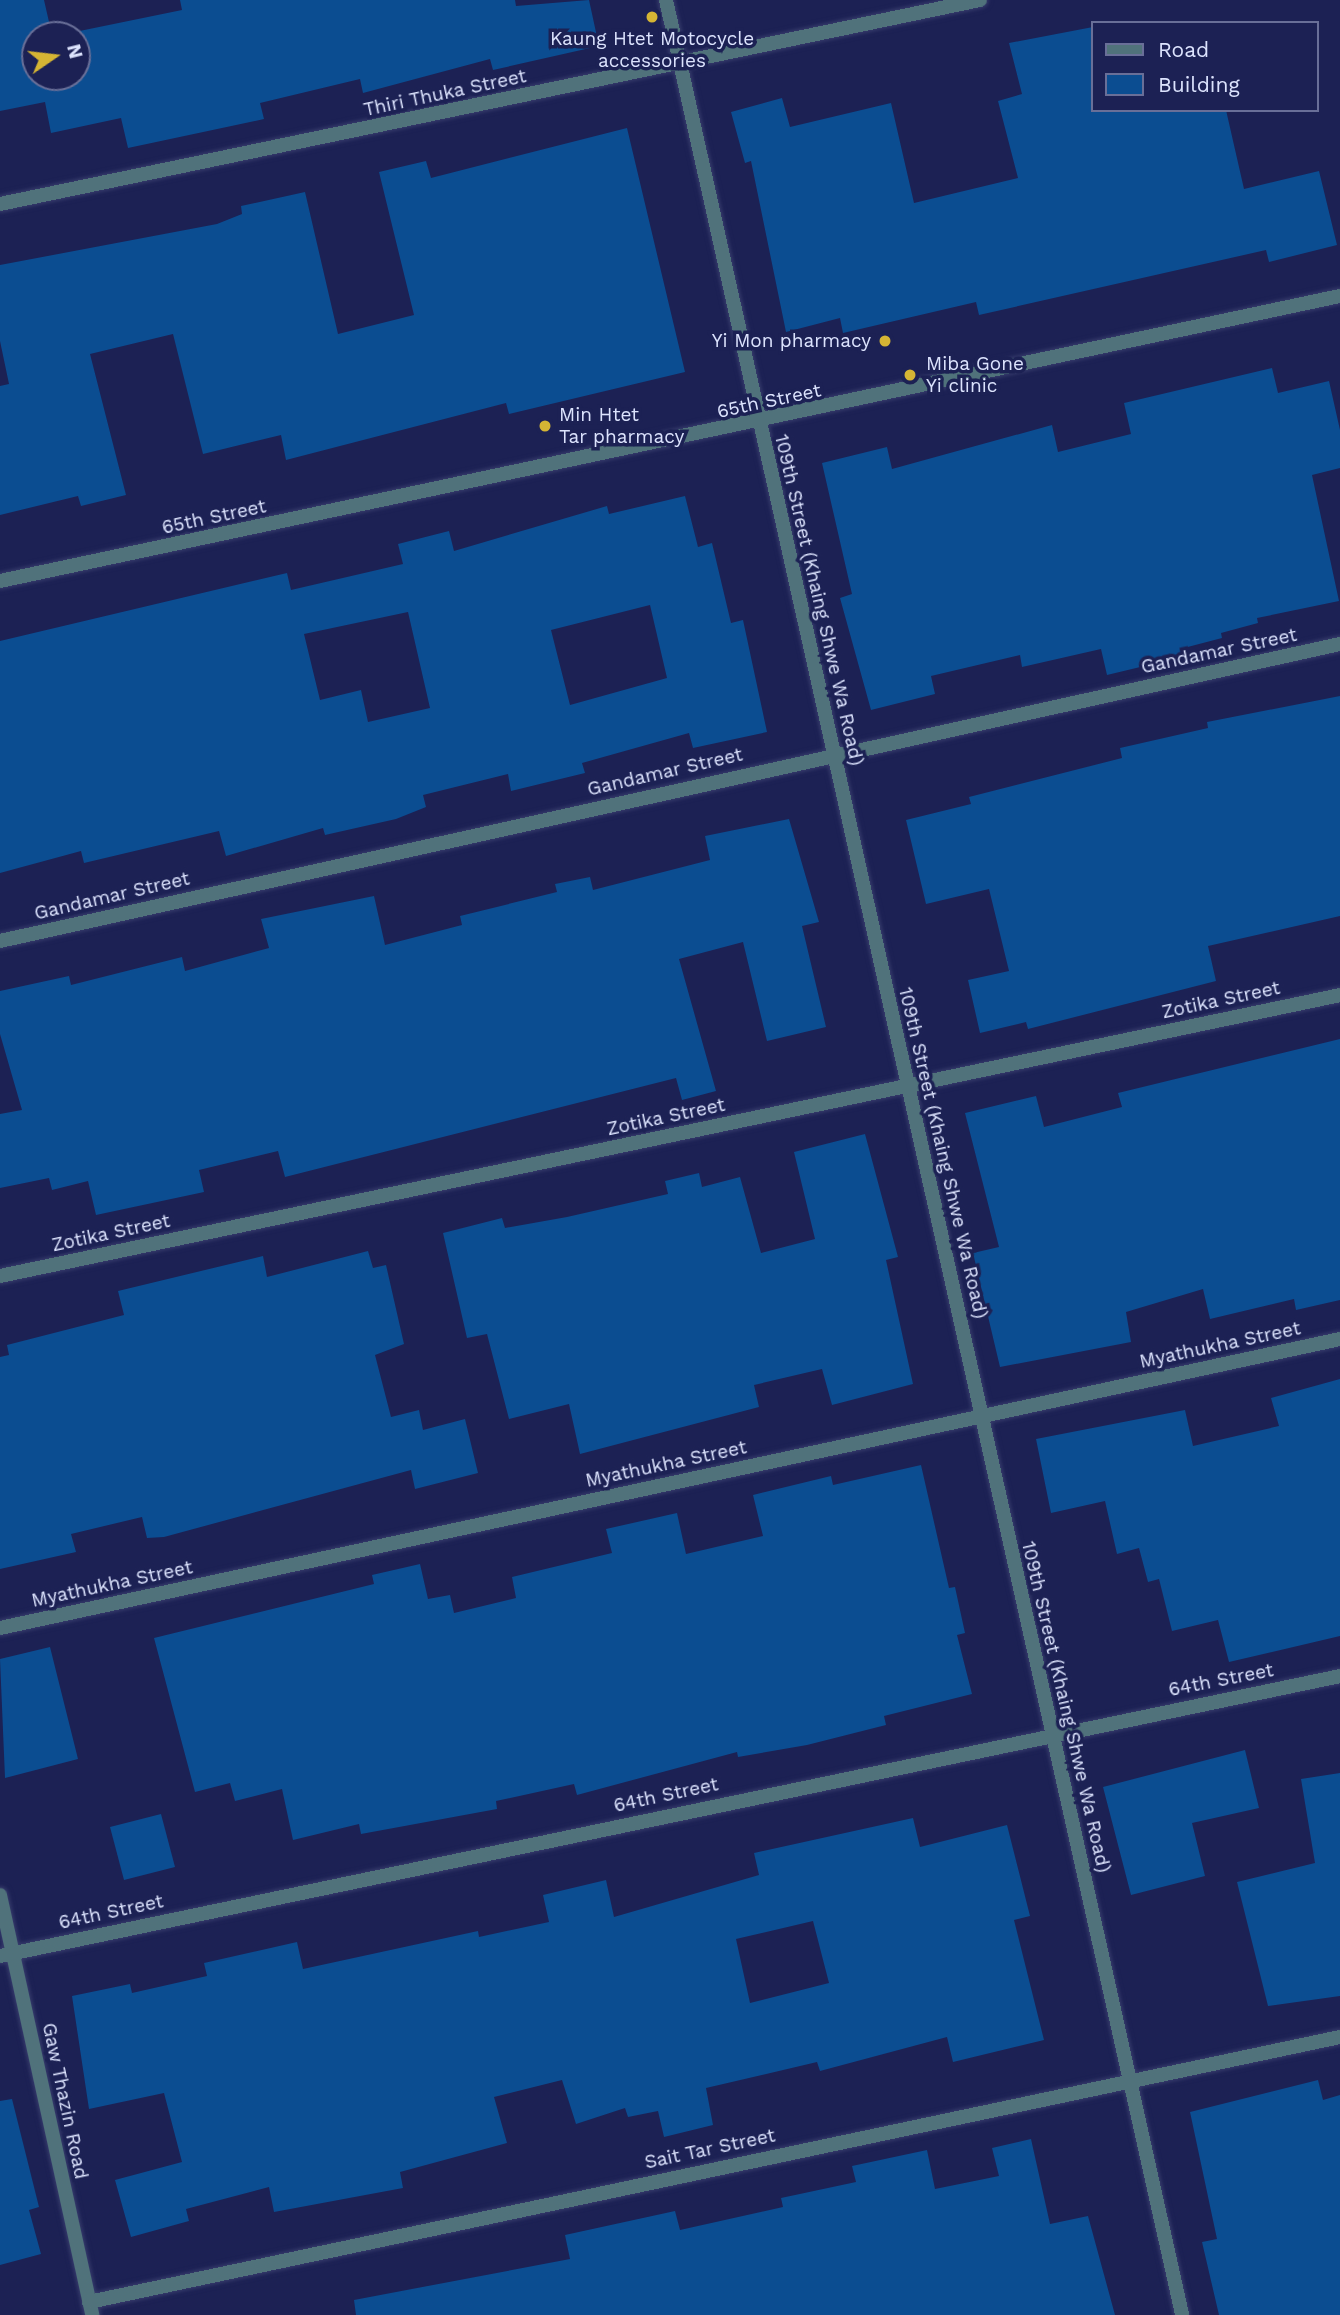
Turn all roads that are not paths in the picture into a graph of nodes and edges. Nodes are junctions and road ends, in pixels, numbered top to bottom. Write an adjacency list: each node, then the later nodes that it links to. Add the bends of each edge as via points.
1 (666, 0): 3 (street, 109th Street (Khaing Shwe Wa Road))
2 (980, 0): 3 (street, Thiri Thuka Street)
3 (681, 64): 4 (street, Thiri Thuka Street); 6 (street, 109th Street (Khaing Shwe Wa Road))
4 (0, 204)
5 (1340, 296): 6 (street, 65th Street)
6 (759, 423): 7 (street, 65th Street); 9 (street, 109th Street (Khaing Shwe Wa Road))
7 (0, 581)
8 (1340, 644): 9 (street, Gandamar Street)
9 (834, 754): 10 (street, Gandamar Street); 12 (street, 109th Street (Khaing Shwe Wa Road))
10 (0, 941)
11 (1340, 995): 12 (street, Zotika Street)
12 (908, 1086): 13 (street, Zotika Street); 15 (street, 109th Street (Khaing Shwe Wa Road))
13 (0, 1276)
14 (1340, 1339): 15 (street, Myathukha Street)
15 (982, 1415): 16 (street, Myathukha Street); 18 (street, 109th Street (Khaing Shwe Wa Road))
16 (0, 1628)
17 (1340, 1676): 18 (street, 64th Street)
18 (1052, 1733): 20 (street, 64th Street); 22 (street, 109th Street (Khaing Shwe Wa Road))
19 (0, 1895): 20 (street, Gaw Thazin Road)
20 (6, 1954): 23 (street, Gaw Thazin Road)
21 (1340, 2037): 22 (street, Sait Tar Street)
22 (1129, 2079): 23 (street, Sait Tar Street); 24 (street, 109th Street (Khaing Shwe Wa Road))
23 (90, 2309)
24 (1182, 2315)

